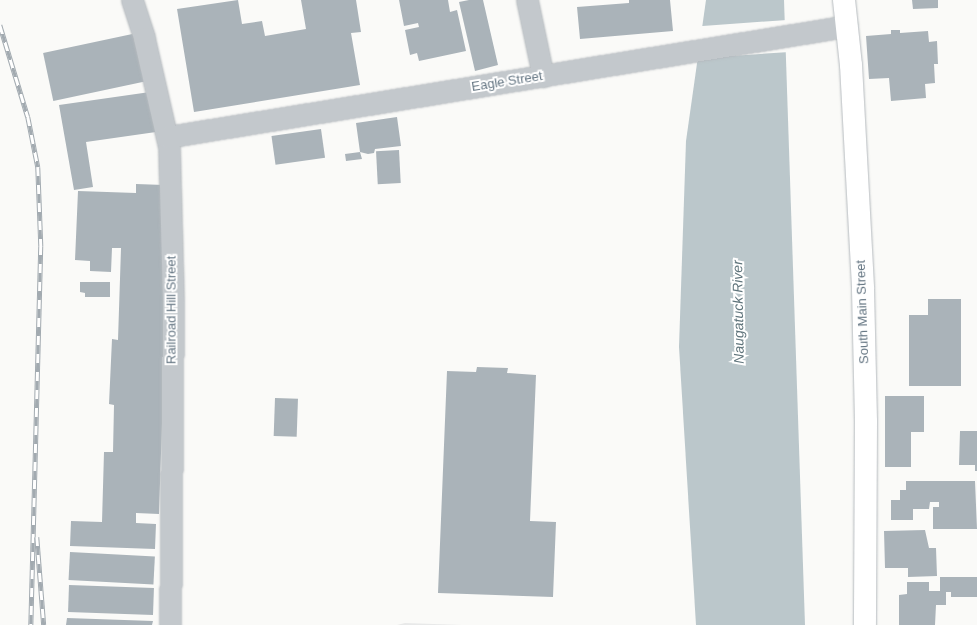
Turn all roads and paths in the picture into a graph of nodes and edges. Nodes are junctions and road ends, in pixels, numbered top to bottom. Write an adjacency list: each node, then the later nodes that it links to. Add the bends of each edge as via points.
1 (132, 0): 6 (street, Railroad Hill Street, via 144,38)
2 (527, 0): 5 (street)
3 (844, 0): 4 (main road, South Main Street)
4 (847, 26): 5 (street, Eagle Street); 8 (main road, South Main Street, via 863,289 866,422)
5 (543, 76): 6 (street, Eagle Street)
6 (167, 137): 7 (street, Railroad Hill Street, via 173,302)
7 (170, 625)
8 (865, 625)

